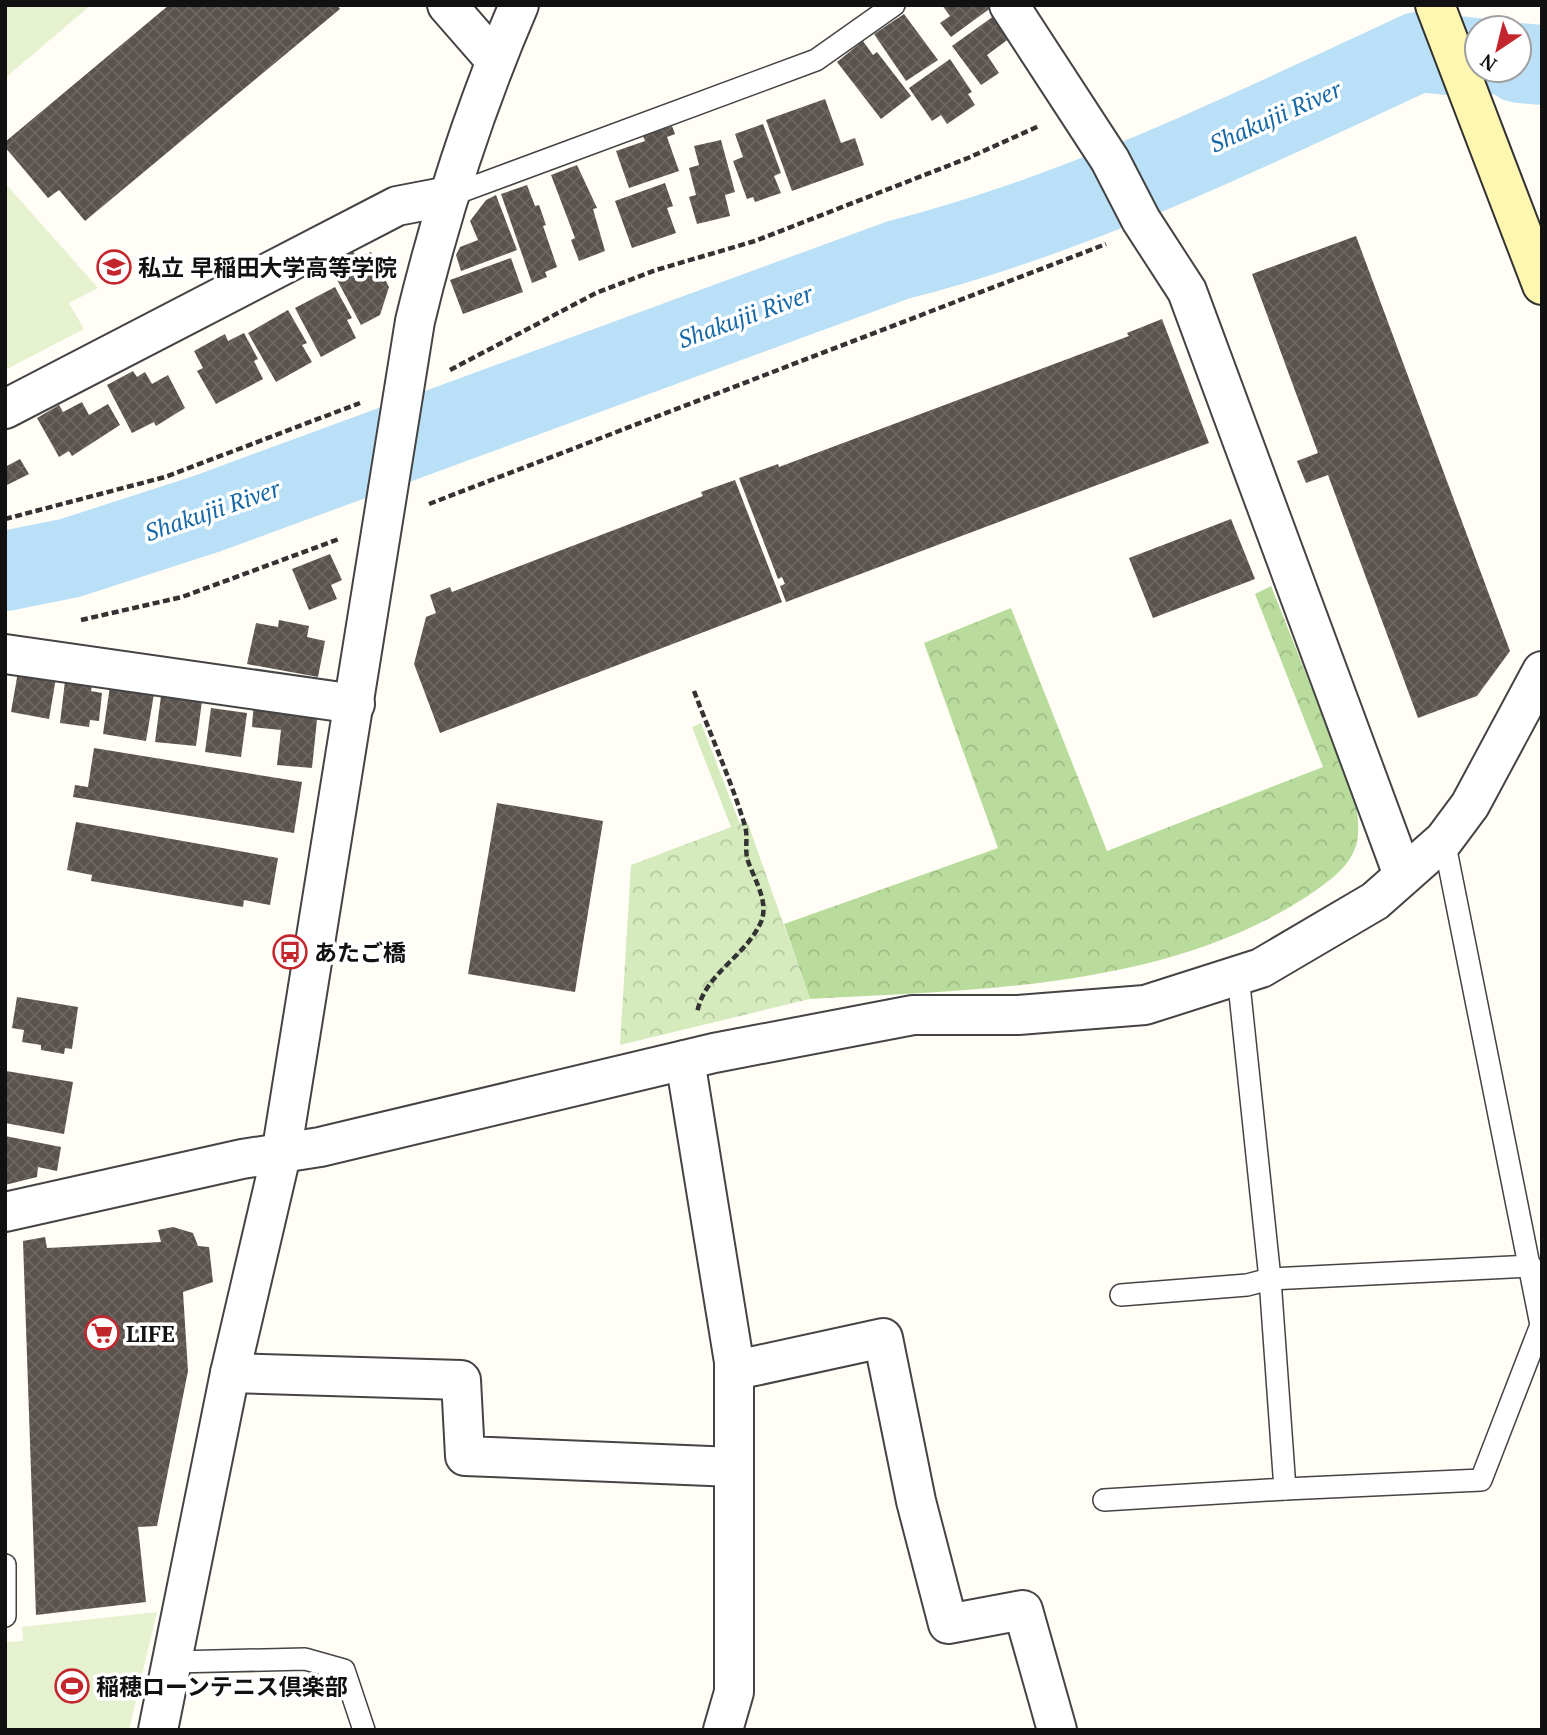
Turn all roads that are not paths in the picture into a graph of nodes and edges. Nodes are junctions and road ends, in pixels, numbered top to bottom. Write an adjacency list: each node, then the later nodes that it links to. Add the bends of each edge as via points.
1 (447, 5): 6 (street)
2 (519, 5): 6 (street)
3 (894, 5): 7 (lane, via 816,61)
4 (1009, 5): 14 (street, via 1110,160 1187,291)
5 (1435, 5): 8 (main road)
6 (495, 60): 7 (street)
7 (449, 196): 9 (street, via 397,206); 12 (street, via 424,282 402,391)
8 (1542, 285)
9 (5, 409)
10 (5, 654): 12 (street)
11 (1542, 671): 13 (street, via 1470,805)
12 (355, 704): 17 (street)
13 (1444, 840): 14 (street); 19 (lane)
14 (1403, 875): 15 (street, via 1374,901 1261,968)
15 (1238, 975): 16 (street, via 1145,1005 1018,1015 913,1015); 20 (lane)
16 (698, 1057): 17 (street); 22 (street)
17 (281, 1155): 18 (street, via 242,1159); 23 (street)
18 (5, 1212)
19 (1531, 1266): 20 (lane); 25 (lane, via 1541,1325 1481,1480)
20 (1270, 1279): 21 (lane, via 1247,1285); 25 (lane)
21 (1121, 1295)
22 (734, 1363): 24 (street); 33 (street, via 750,1367 883,1338 916,1501 948,1624 1023,1610)
23 (230, 1373): 24 (street, via 461,1380 465,1456); 29 (street)
24 (734, 1467): 32 (street, via 734,1692)
25 (1285, 1489): 26 (lane)
26 (1104, 1500)
27 (5, 1565): 28 (lane)
28 (5, 1616)
29 (174, 1662): 30 (street); 31 (lane, via 305,1659 344,1670)
30 (158, 1730)
31 (364, 1730)
32 (723, 1730)
33 (1057, 1730)

